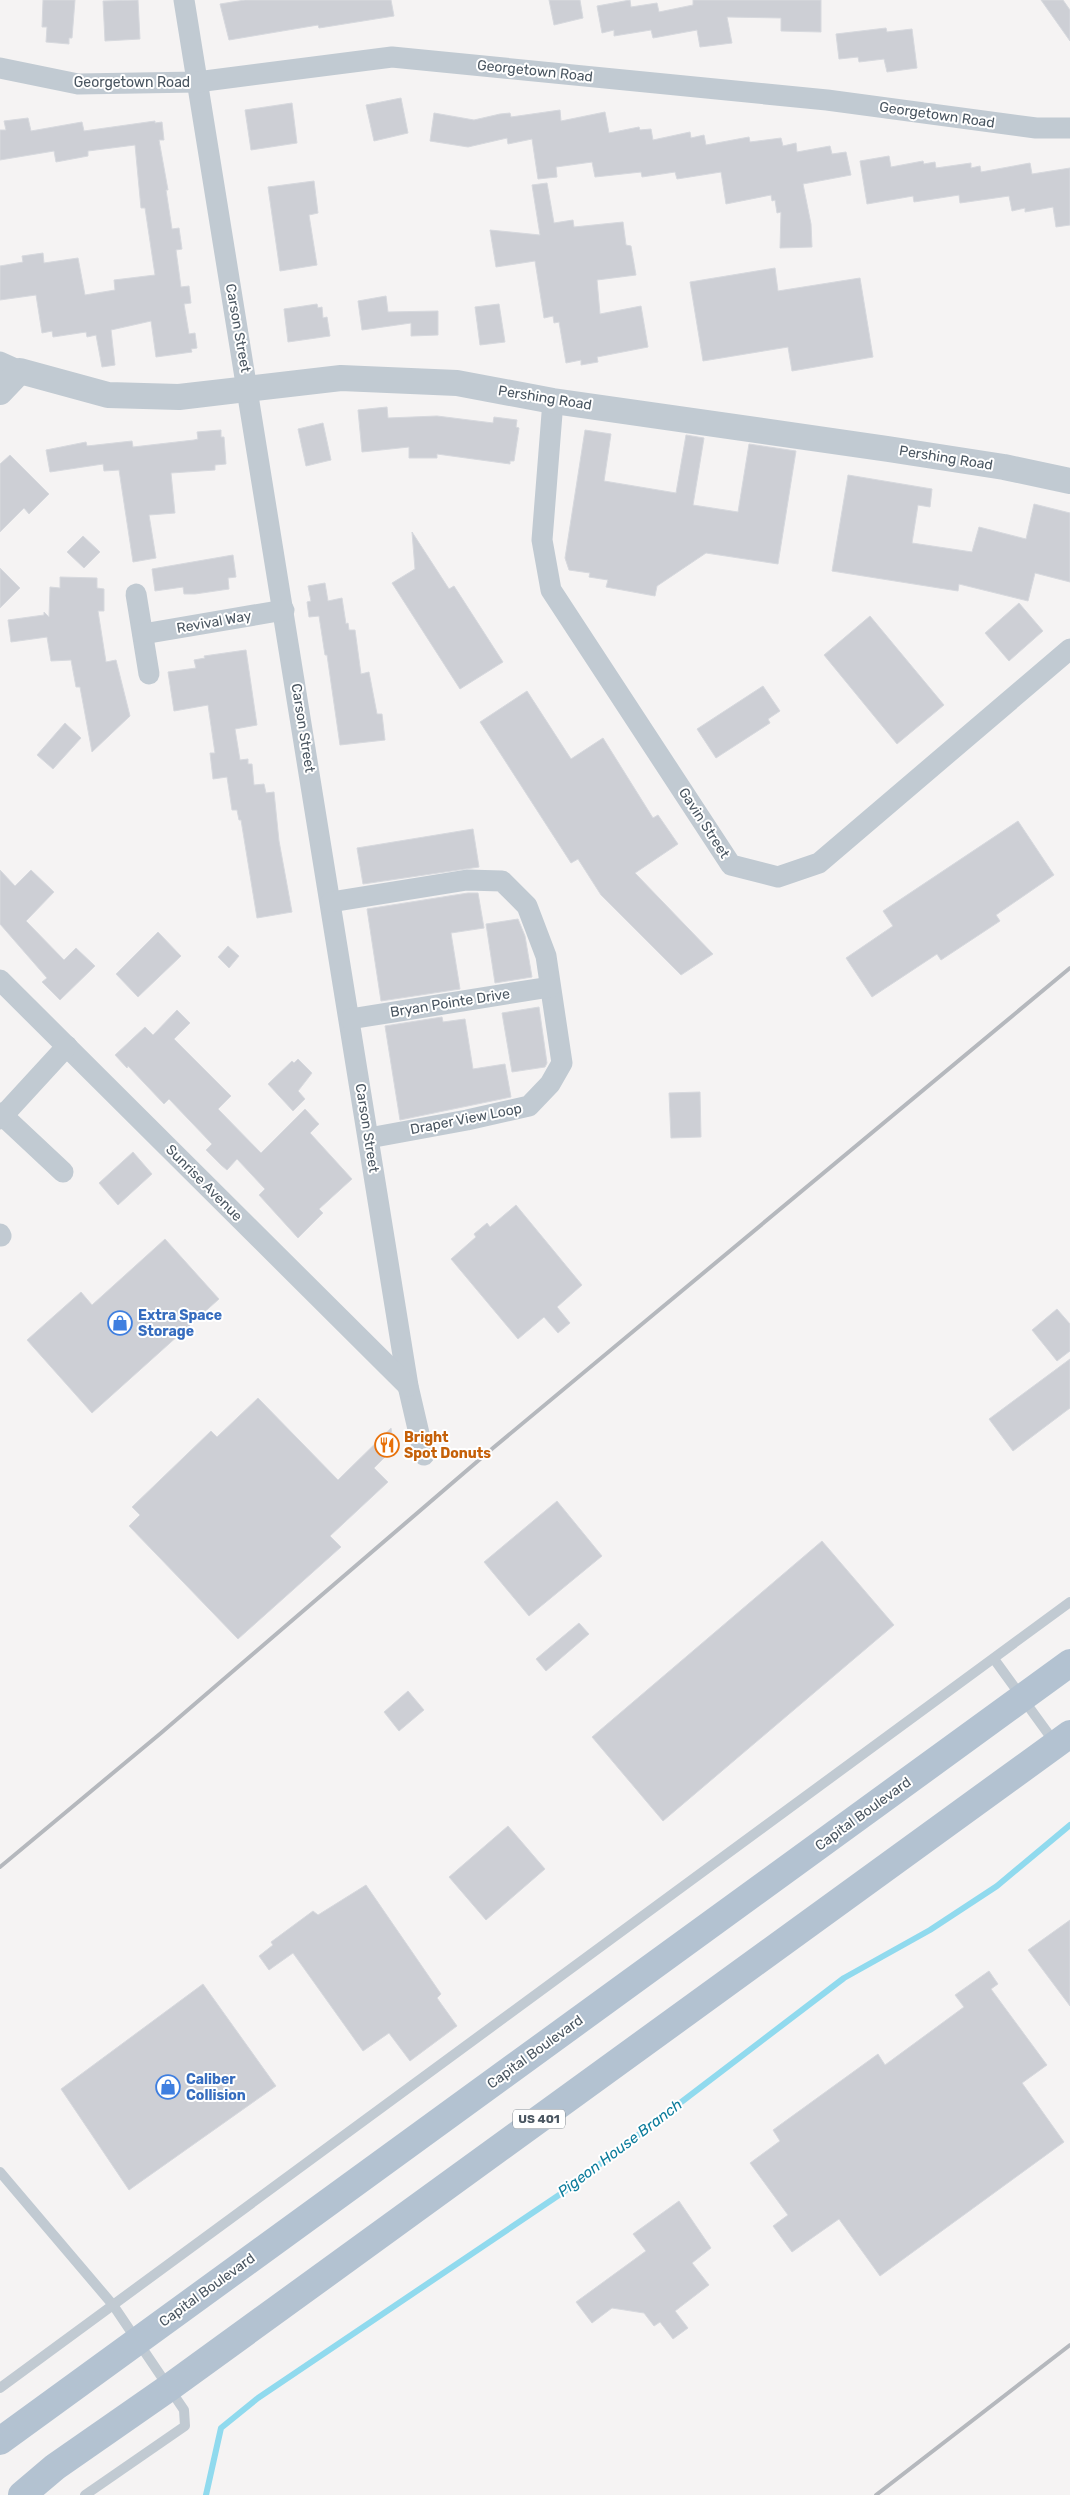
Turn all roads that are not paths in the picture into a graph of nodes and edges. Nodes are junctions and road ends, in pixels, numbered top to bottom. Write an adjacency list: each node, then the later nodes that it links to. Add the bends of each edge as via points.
1 (184, 0): 3 (street, Carson Street)
2 (0, 68): 3 (street, Georgetown Road, via 78,84)
3 (197, 82): 4 (street, Georgetown Road, via 392,57 827,100 1036,128); 6 (street, Carson Street)
4 (1070, 128)
5 (10, 367): 6 (street, Pershing Road, via 108,395 179,397); 7 (street)
6 (249, 390): 8 (street, Pershing Road, via 341,378 457,383); 11 (street, Carson Street)
7 (0, 392)
8 (554, 401): 9 (street, Pershing Road, via 888,448); 13 (street, Gavin Street, via 542,540 551,590 731,865 778,877 818,862)
9 (1070, 481)
10 (136, 594): 12 (street)
11 (284, 610): 12 (street, Revival Way); 15 (street, Carson Street)
12 (143, 634): 14 (street)
13 (1070, 649)
14 (149, 674)
15 (331, 902): 17 (street, Draper View Loop, via 467,880 502,881 528,906 546,956); 18 (street, Carson Street)
16 (0, 980): 19 (street, Sunrise Avenue)
17 (550, 987): 18 (street, Bryan Pointe Drive); 21 (street, Draper View Loop, via 562,1062 550,1084 529,1106)
18 (350, 1019): 21 (street, Carson Street)
19 (67, 1046): 20 (street); 23 (street, Sunrise Avenue)
20 (1, 1116): 22 (street)
21 (369, 1138): 23 (street, Carson Street)
22 (63, 1172)
23 (408, 1386): 24 (street, Carson Street)
24 (424, 1455)
25 (1070, 1602): 26 (lane)
26 (994, 1658): 28 (lane); 31 (lane)
27 (1070, 1663): 28 (main road, Capital Boulevard)
28 (1022, 1698): 29 (lane); 32 (main road, Capital Boulevard)
29 (1063, 1739): 33 (main road, US 401)
30 (0, 2172): 31 (lane)
31 (112, 2305): 32 (lane); 34 (lane)
32 (138, 2341): 33 (lane); 35 (main road, Capital Boulevard)
33 (170, 2387): 36 (main road, US 401, via 55,2467); 37 (lane, via 184,2410 185,2426)
34 (0, 2388)
35 (0, 2441)
36 (22, 2495)
37 (84, 2495)

